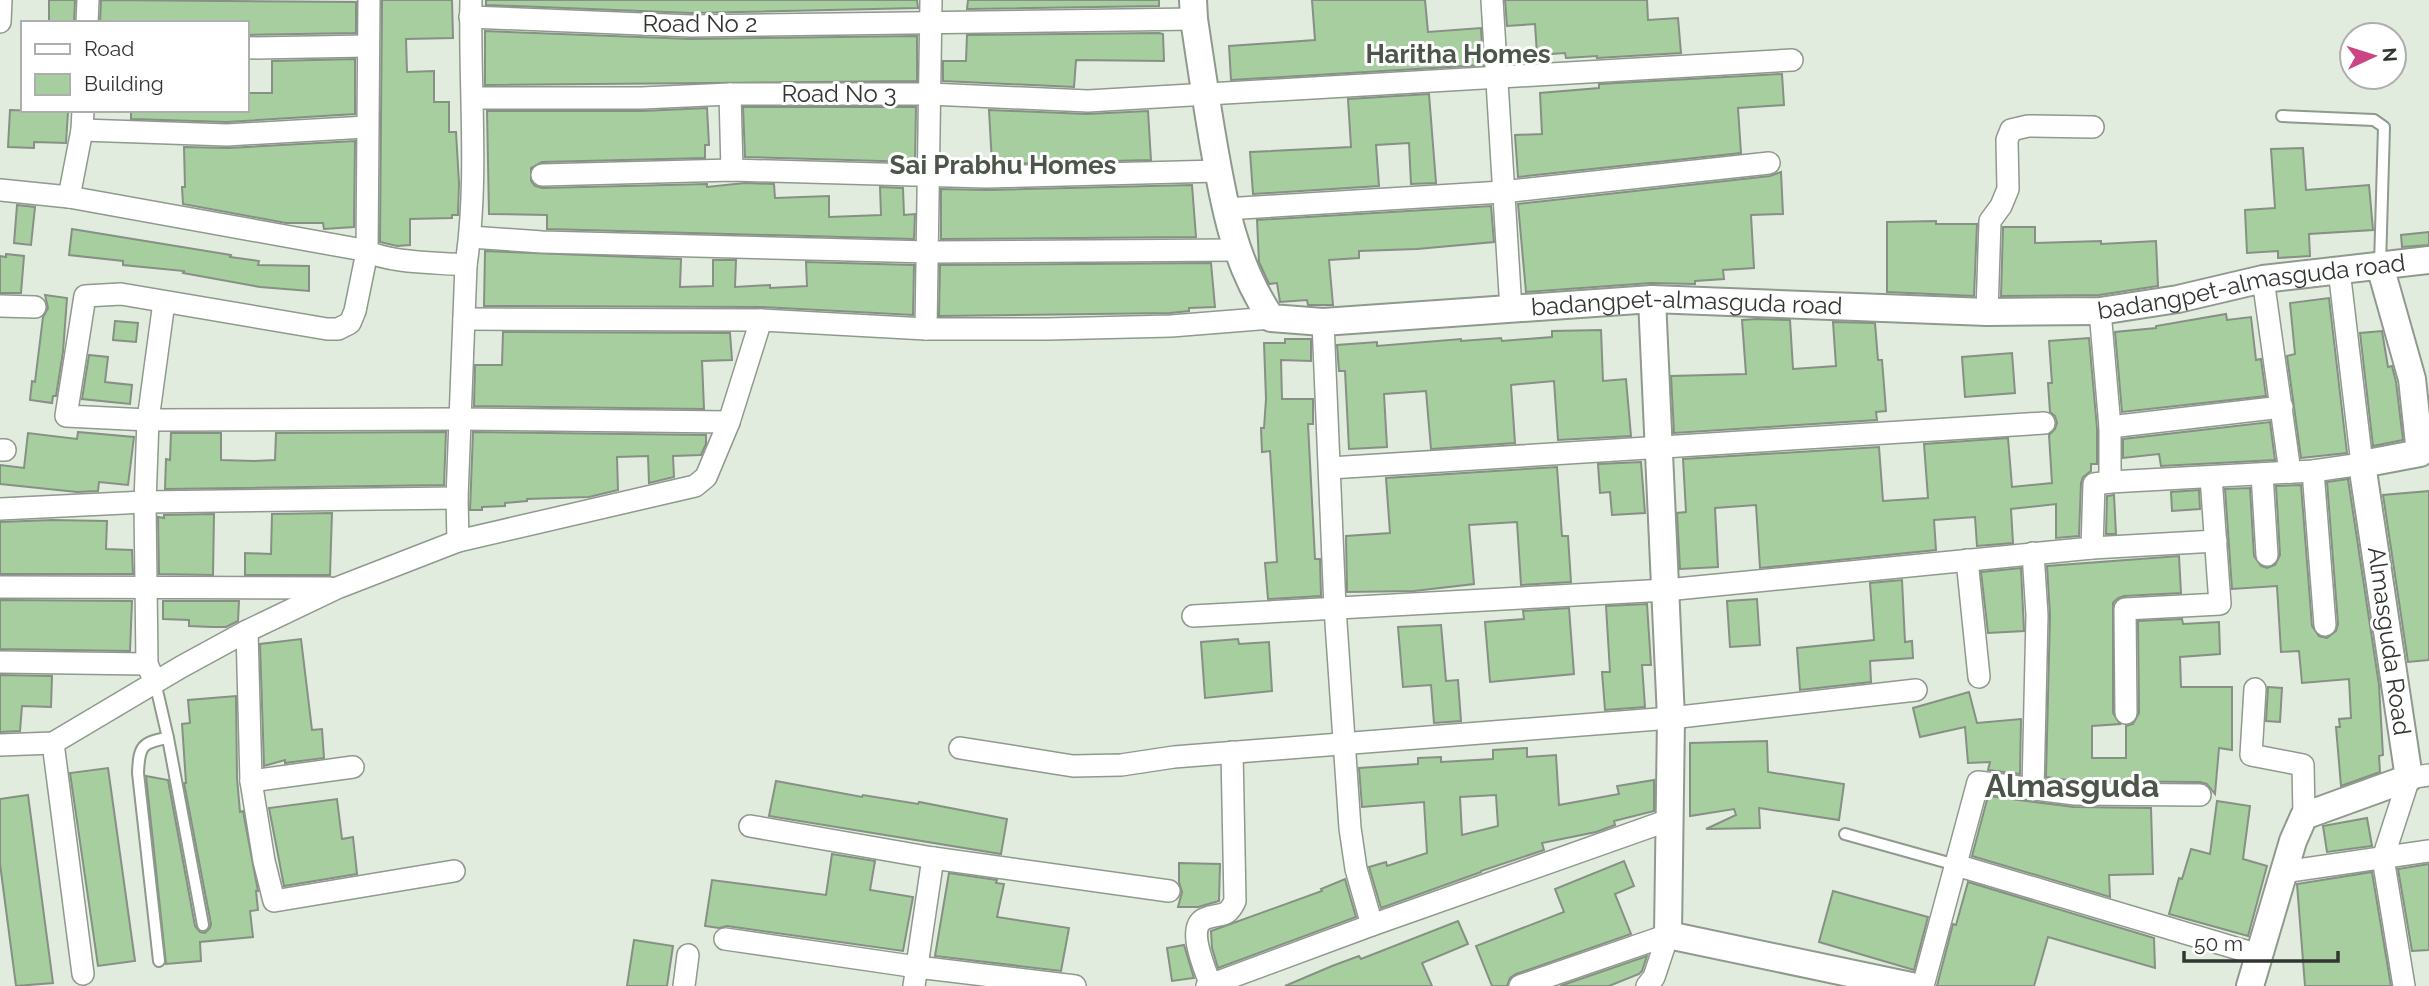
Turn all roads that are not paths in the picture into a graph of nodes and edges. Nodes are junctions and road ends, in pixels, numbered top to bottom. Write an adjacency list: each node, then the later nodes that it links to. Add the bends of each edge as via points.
1 (1, 0): 9 (street)
2 (88, 0): 8 (street)
3 (369, 0): 10 (street)
4 (1492, 0): 13 (street)
5 (470, 9): 7 (street, Road No 2, via 691,26); 17 (street)
6 (1193, 9): 7 (street, Road No 2); 16 (street)
7 (930, 11): 15 (street)
8 (88, 21)
9 (0, 22)
10 (368, 46): 11 (street); 20 (street)
11 (248, 48)
12 (1792, 60): 13 (street, Road No 3)
13 (1497, 79): 16 (street, Road No 3); 28 (street)
14 (730, 94): 15 (street, Road No 3); 17 (street, Road No 3); 23 (street)
15 (930, 94): 16 (street, Road No 3, via 1088,101); 26 (street)
16 (1206, 96): 24 (street)
17 (473, 98): 31 (street)
18 (2282, 116): 37 (lane, via 2374,120 2384,127)
19 (83, 120): 20 (street, via 228,135); 29 (street)
20 (366, 127): 33 (street)
21 (2093, 127): 46 (street, via 2011,130 2008,189 1990,221)
22 (1769, 163): 28 (street)
23 (732, 170): 25 (street); 26 (street)
24 (1218, 171): 26 (street, via 986,177); 30 (street)
25 (542, 174)
26 (929, 174): 34 (street)
27 (0, 190): 29 (street)
28 (1503, 192): 30 (street); 44 (street)
29 (69, 197): 33 (street)
30 (1225, 209): 32 (street)
31 (470, 237): 34 (street); 36 (street)
32 (1236, 250): 34 (street); 47 (street, via 1249,284)
33 (367, 252): 36 (street); 41 (street, via 352,318 338,329)
34 (928, 252): 51 (street)
35 (2429, 260): 37 (street, badangpet-almasguda road)
36 (466, 265): 48 (street)
37 (2380, 266): 38 (street, badangpet-almasguda road); 52 (street)
38 (2339, 270): 39 (street, badangpet-almasguda road); 61 (street)
39 (2263, 279): 45 (street, badangpet-almasguda road); 53 (street)
40 (1652, 299): 44 (street, badangpet-almasguda road); 46 (street, badangpet-almasguda road); 59 (street)
41 (164, 302): 55 (street); 55 (street, via 112,293 85,296 66,416)
42 (0, 306): 43 (street)
43 (35, 307)
44 (1511, 310): 50 (street, badangpet-almasguda road)
45 (2100, 311): 46 (street, badangpet-almasguda road); 58 (street)
46 (1987, 312)
47 (1270, 318): 50 (street, badangpet-almasguda road); 51 (street, via 1171,326)
48 (464, 319): 49 (street); 54 (street)
49 (761, 320): 51 (street); 56 (street)
50 (1323, 322): 62 (street)
51 (926, 328)
52 (2420, 378): 60 (street)
53 (2282, 407): 58 (street); 64 (street)
54 (460, 419): 55 (street); 56 (street); 68 (street)
55 (148, 421): 69 (street)
56 (729, 422): 71 (street, via 706,477 695,486)
57 (2044, 423): 59 (street)
58 (2110, 427): 67 (street)
59 (1658, 448): 62 (street); 80 (street)
60 (2424, 452): 61 (street)
61 (2362, 464): 63 (street); 99 (street, Almasguda Road)
62 (1330, 468): 81 (street)
63 (2313, 471): 64 (street); 83 (street)
64 (2290, 472): 65 (street)
65 (2262, 474): 66 (street); 75 (street)
66 (2211, 477): 67 (street); 72 (street)
67 (2110, 482): 73 (street, via 2094,484)
68 (457, 498): 69 (street); 71 (street)
69 (145, 502): 70 (street); 78 (street)
70 (0, 509)
71 (458, 541): 79 (street)
72 (2216, 541): 73 (street); 90 (street, via 2220,604 2125,609)
73 (2092, 548): 74 (street)
74 (2033, 553): 76 (street); 101 (street, via 2037,615)
75 (2267, 555)
76 (1967, 560): 80 (street); 87 (street)
77 (0, 587): 78 (street)
78 (146, 588): 79 (street); 86 (street)
79 (337, 588): 84 (street)
80 (1666, 590): 81 (street); 91 (street)
81 (1335, 608): 82 (street); 94 (street)
82 (1193, 616)
83 (2325, 625)
84 (247, 631): 86 (street); 100 (street)
85 (0, 662): 86 (street)
86 (151, 673): 92 (lane); 93 (street)
87 (1979, 677)
88 (2255, 689): 103 (street, via 2251,755 2303,765)
89 (1916, 690): 91 (street)
90 (2126, 713)
91 (1671, 718): 94 (street); 104 (street)
92 (168, 738): 114 (lane); 120 (lane, via 150,741 138,755)
93 (52, 743): 95 (street); 121 (street)
94 (1344, 744): 97 (street); 115 (street, via 1356,869)
95 (0, 745)
96 (960, 748): 97 (street, via 1073,766)
97 (1232, 752): 125 (street, via 1236,901 1224,915 1203,920 1197,927 1196,939)
98 (353, 767): 100 (street)
99 (2419, 777): 103 (street); 109 (street)
100 (251, 781): 111 (street, via 274,901)
101 (2034, 790): 102 (street); 110 (street, via 1978,782)
102 (2200, 795)
103 (2305, 816): 112 (street)
104 (1669, 820): 115 (street); 116 (street)
105 (750, 827): 108 (street)
106 (1845, 834): 110 (lane)
107 (2429, 851): 109 (street)
108 (933, 858): 113 (street); 122 (street)
109 (2383, 858): 112 (street); 131 (street)
110 (1956, 865): 119 (street); 129 (street)
111 (453, 871)
112 (2284, 872): 119 (street)
113 (1169, 891)
114 (204, 925)
115 (1372, 925): 125 (street)
116 (1668, 935): 126 (street); 127 (street); 128 (street)
117 (725, 939): 122 (street)
118 (688, 955): 123 (street)
119 (2259, 956): 130 (street)
120 (159, 961)
121 (83, 974)
122 (915, 977): 124 (street)
123 (684, 986)
124 (1075, 986)
125 (1210, 986)
126 (1520, 986)
127 (1647, 986)
128 (1911, 986)
129 (1923, 986)
130 (2250, 986)
131 (2404, 986)

